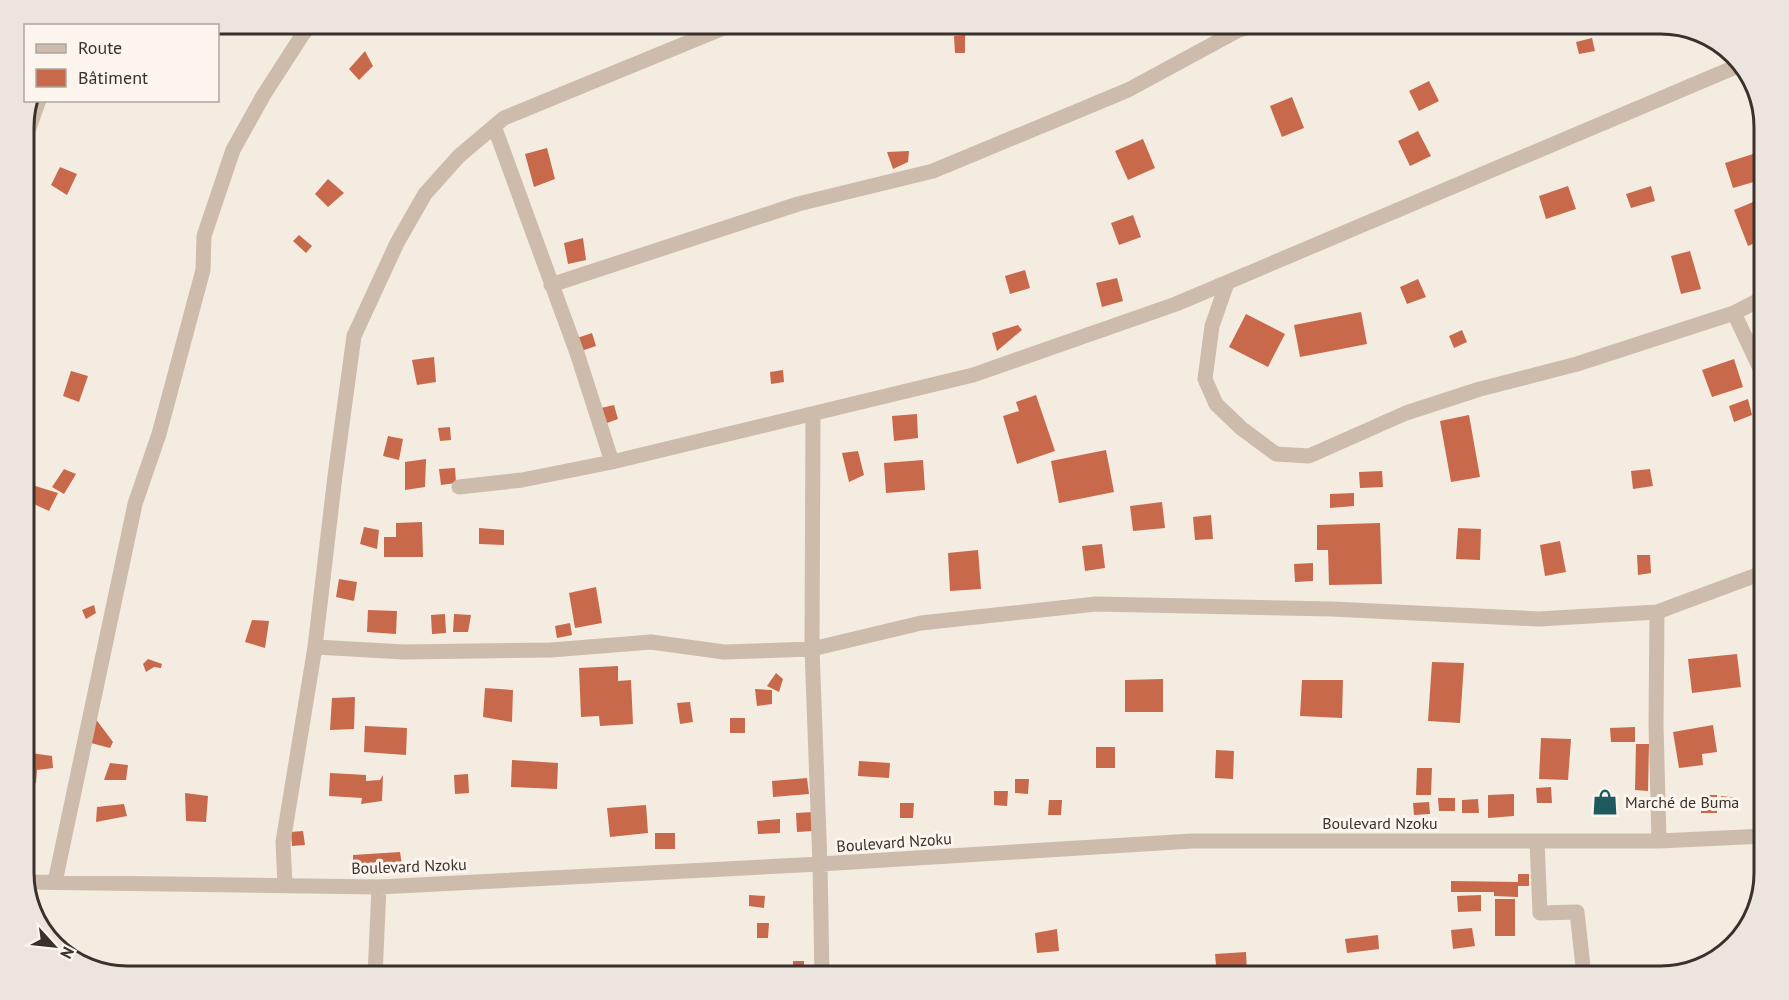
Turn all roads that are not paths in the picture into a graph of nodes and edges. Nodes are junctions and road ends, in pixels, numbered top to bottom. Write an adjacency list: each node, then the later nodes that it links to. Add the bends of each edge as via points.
1 (303, 34): 23 (street, via 233,150 204,236 203,270 159,434 135,504)
2 (709, 34): 5 (street, via 504,118)
3 (1231, 34): 7 (street, via 1128,90 933,171 798,204)
4 (1732, 68): 6 (street)
5 (494, 126): 7 (street); 16 (street, via 459,156 425,194 397,243 354,336)
6 (1227, 283): 9 (street, via 1212,326 1205,379 1216,404 1276,454 1309,456 1406,413); 11 (street, via 973,375)
7 (551, 285): 12 (street)
8 (1754, 303): 9 (street)
9 (1734, 313): 10 (street)
10 (1754, 356)
11 (813, 414): 12 (street); 17 (street)
12 (612, 462): 13 (street, via 522,480)
13 (459, 487)
14 (1754, 576): 15 (street)
15 (1657, 612): 17 (street, via 1539,619 1096,604 921,623); 20 (street)
16 (315, 647): 17 (street, via 404,652 552,650 651,642 724,652); 24 (street, via 283,843)
17 (812, 649): 21 (street)
18 (1754, 837): 20 (street, Boulevard Nzoku)
19 (1537, 841): 20 (street, Boulevard Nzoku); 21 (street, Boulevard Nzoku, via 1192,841); 28 (street, via 1540,913 1577,912)
20 (1659, 842)
21 (820, 864): 25 (street, Boulevard Nzoku); 27 (street)
22 (35, 882): 23 (street, Boulevard Nzoku)
23 (56, 882): 24 (street, Boulevard Nzoku)
24 (285, 885): 25 (street, Boulevard Nzoku)
25 (379, 887): 26 (street)
26 (375, 965)
27 (822, 965)
28 (1583, 965)

